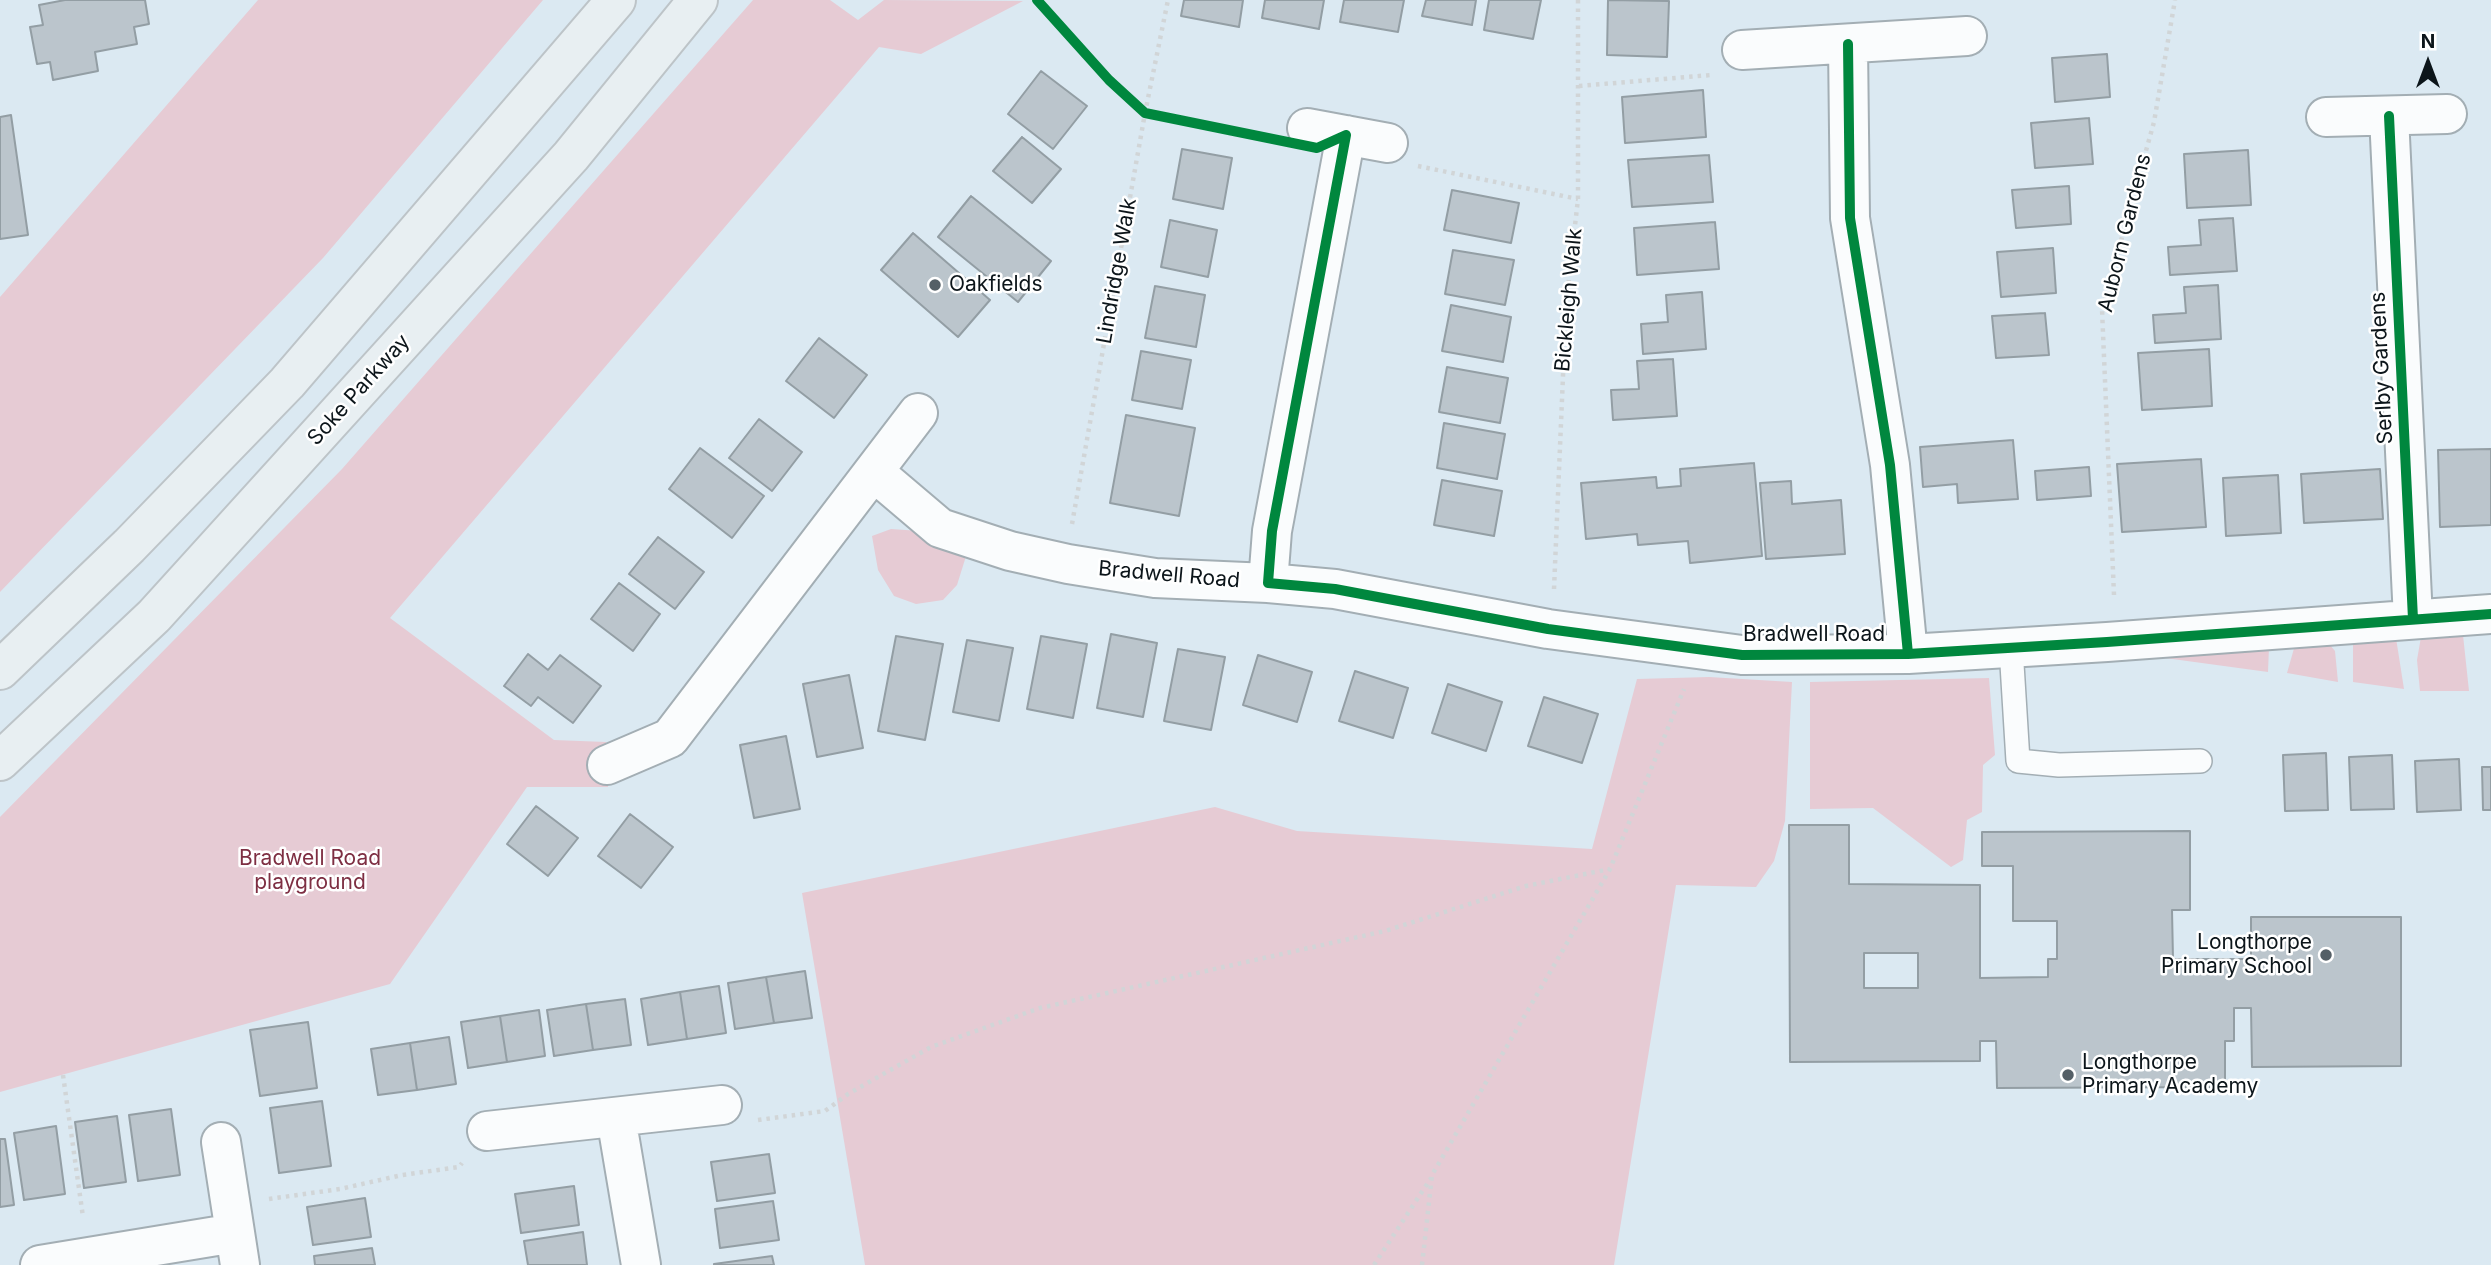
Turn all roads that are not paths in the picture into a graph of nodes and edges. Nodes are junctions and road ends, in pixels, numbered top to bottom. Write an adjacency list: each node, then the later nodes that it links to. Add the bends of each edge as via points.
1 (616, 0): 19 (highway, via 287,383 129,546)
2 (698, 0): 20 (highway, Soke Parkway, via 571,156 154,616)
3 (1967, 36): 4 (street)
4 (1848, 44): 5 (street); 18 (street, via 1850,218 1891,465)
5 (1742, 50)
6 (2447, 114): 7 (street)
7 (2389, 116): 8 (street); 16 (street, Serlby Gardens)
8 (2326, 117)
9 (1307, 128): 10 (street)
10 (1346, 135): 11 (street); 14 (street, via 1272,531)
11 (1388, 143)
12 (918, 413): 13 (street)
13 (874, 472): 14 (street, Bradwell Road, via 940,527 1010,551 1155,578); 22 (street, via 670,738)
14 (1268, 583): 18 (street, Bradwell Road, via 1335,589 1548,629 1700,651)
15 (2491, 614): 16 (street, Bradwell Road)
16 (2413, 619): 17 (street, Bradwell Road)
17 (2011, 648): 18 (street, Bradwell Road); 21 (lane, via 2018,761 2059,765)
18 (1908, 654)
19 (0, 670)
20 (0, 761)
21 (2200, 761)
22 (607, 765)
23 (722, 1105): 24 (street)
24 (616, 1117): 25 (street); 29 (street)
25 (486, 1131)
26 (221, 1142): 27 (street)
27 (235, 1234): 28 (street)
28 (40, 1265)
29 (641, 1265)

